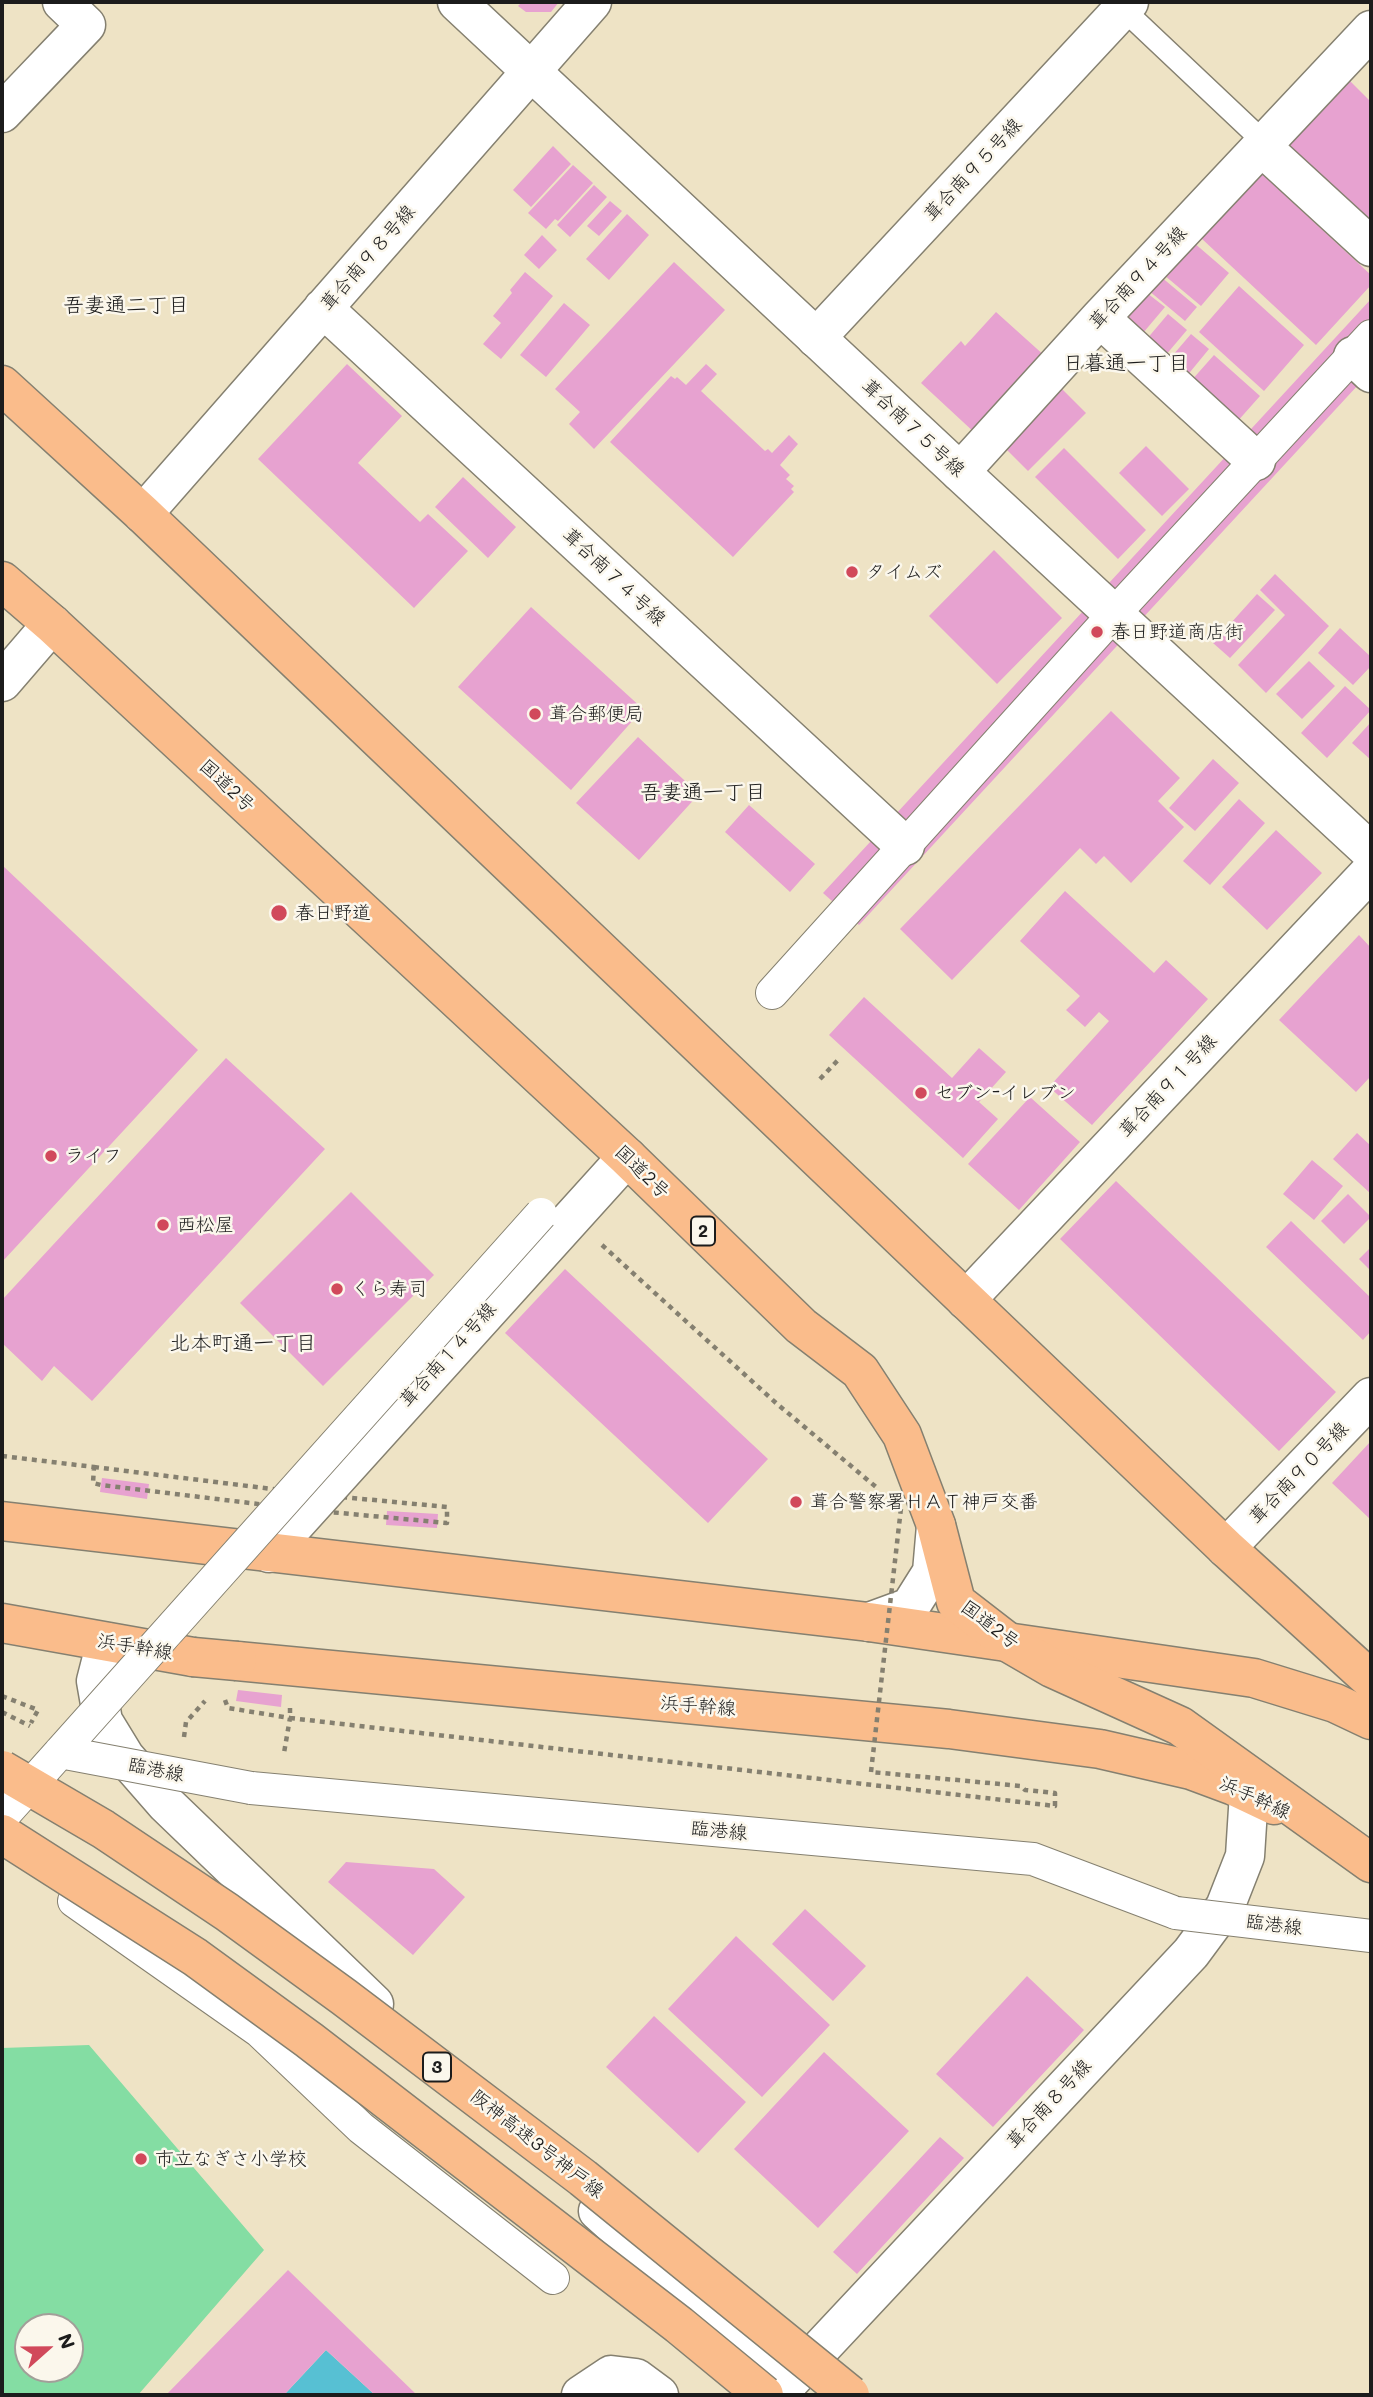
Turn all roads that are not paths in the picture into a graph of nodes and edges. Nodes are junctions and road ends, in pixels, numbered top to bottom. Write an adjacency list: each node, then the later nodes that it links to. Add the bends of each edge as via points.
1 (62, 2): 7 (street, via 86,25)
2 (457, 2): 6 (street, 葺合南７５号線)
3 (592, 2): 6 (street, 葺合南９８号線)
4 (1126, 5): 8 (lane); 12 (street, 葺合南９５号線)
5 (1371, 30): 8 (street, 葺合南９４号線)
6 (531, 71): 10 (street, 葺合南９８号線); 12 (street, 葺合南７５号線)
7 (2, 113)
8 (1264, 145): 9 (street); 11 (street, 葺合南９４号線)
9 (1371, 247)
10 (323, 308): 17 (street, 葺合南９８号線); 22 (street, 葺合南７４号線)
11 (1100, 318): 15 (street); 16 (street, 葺合南９４号線)
12 (816, 338): 16 (street, 葺合南７５号線)
13 (1365, 355): 15 (street)
14 (2, 385): 17 (main road)
15 (1256, 461): 19 (street)
16 (960, 472): 19 (street, 葺合南７５号線)
17 (143, 514): 28 (main road)
18 (2, 581): 20 (main road, 国道2号 / 2)
19 (1115, 613): 22 (street); 23 (street, 葺合南７５号線)
20 (52, 624): 21 (street); 26 (main road, 国道2号 / 2)
21 (2, 682)
22 (905, 846): 25 (street)
23 (1371, 852)
24 (1371, 871): 28 (street, 葺合南９１号線)
25 (772, 993)
26 (627, 1157): 27 (street, 葺合南１４号線); 31 (main road, 国道2号 / 2, via 801,1326 860,1371 902,1435)
27 (556, 1216): 33 (street, 葺合南１４号線); 40 (street, bridge)
28 (966, 1300): 32 (main road)
29 (1371, 1397): 32 (street, 葺合南９０号線)
30 (2, 1521): 33 (main road)
31 (936, 1525): 34 (street, via 932,1572 910,1607); 37 (main road, 国道2号 / 2, via 956,1602)
32 (1226, 1548): 38 (main road)
33 (269, 1553): 34 (main road)
34 (869, 1622): 37 (main road)
35 (2, 1623): 36 (main road, 浜手幹線)
36 (106, 1642): 42 (main road, 浜手幹線, bridge, via 193,1657 963,1731 1100,1749 1191,1770); 50 (street, via 96,1681 103,1721 125,1757 166,1804)
37 (1009, 1643): 39 (main road, via 1254,1678 1335,1703); 46 (main road, 国道2号 / 2, via 1052,1668 1180,1726)
38 (1371, 1680)
39 (1371, 1720)
40 (60, 1752): 43 (street, bridge); 47 (street, 臨港線, bridge, via 251,1788 1033,1859 1176,1913)
41 (2, 1770): 52 (main road, 阪神高速3号神戸線 / 3, bridge, via 103,1829 344,1997 583,2178)
42 (1249, 1793): 46 (main road, 浜手幹線); 50 (street, 葺合南８号線, via 1245,1856 1225,1907 1191,1953)
43 (2, 1817)
44 (2, 1833): 50 (main road, bridge, via 195,1957 679,2325)
45 (2, 1850): 48 (street, via 259,2031 361,2128)
46 (1371, 1864)
47 (1371, 1936)
48 (553, 2278)
49 (596, 2385): 51 (street, via 636,2378)
50 (785, 2391): 53 (street, via 842,2382)
51 (659, 2395)
52 (850, 2395)
53 (858, 2395)

